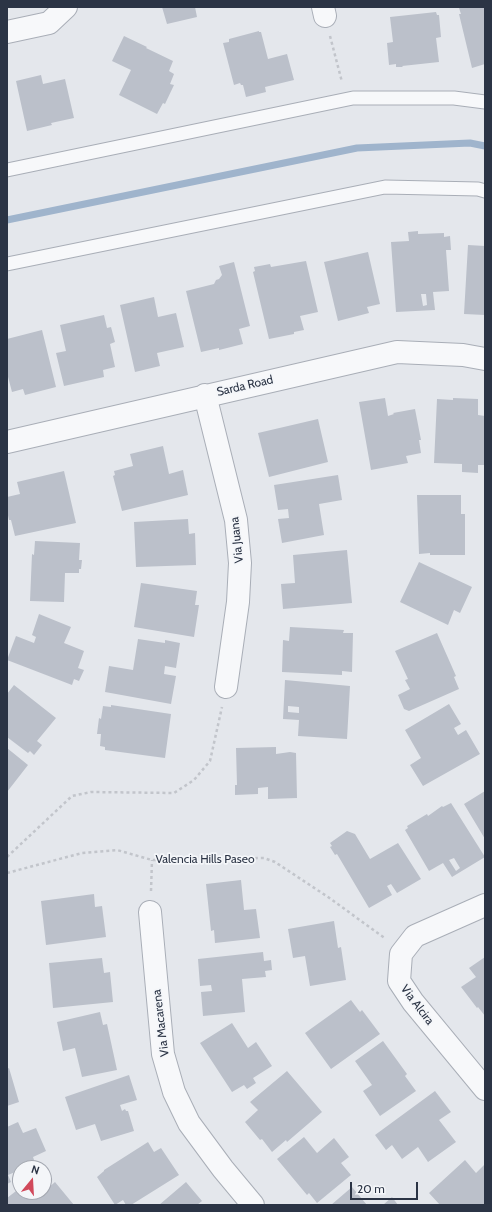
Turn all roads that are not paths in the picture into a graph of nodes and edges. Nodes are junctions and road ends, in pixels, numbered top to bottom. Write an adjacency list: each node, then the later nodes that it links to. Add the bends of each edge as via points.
1 (66, 7): 2 (street, via 49,24)
2 (7, 32)
3 (485, 102): 4 (lane, via 454,98 354,98)
4 (7, 170)
5 (485, 191): 6 (lane, via 385,188)
6 (7, 264)
7 (485, 359): 8 (street, Sarda Road, via 463,355 397,352)
8 (205, 395): 9 (street, Sarda Road); 10 (street, Via Juana, via 236,520 240,563 238,602)
9 (7, 442)
10 (226, 687)
11 (485, 905): 13 (street, Via Alcira, via 415,936 401,954 399,981 413,1002)
12 (150, 912): 14 (street, Via Macarena, via 163,1054 174,1092 189,1123)
13 (485, 1089)
14 (253, 1205)

